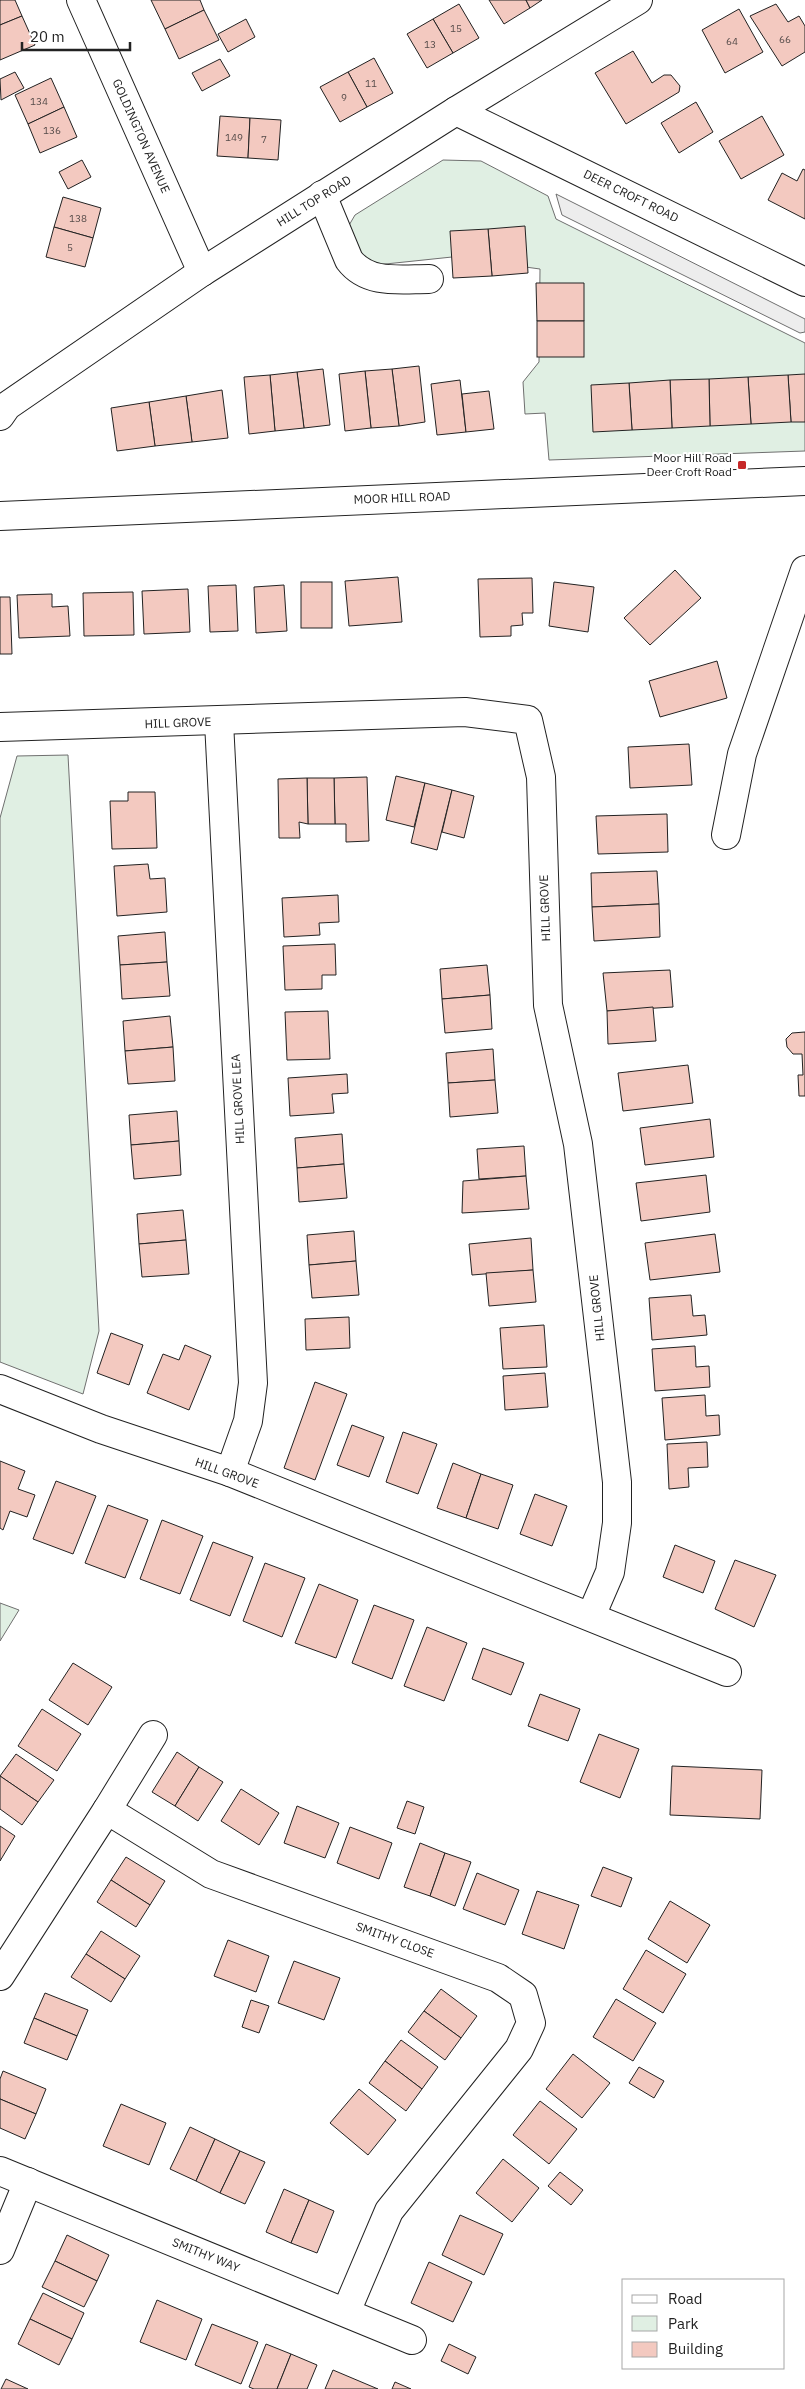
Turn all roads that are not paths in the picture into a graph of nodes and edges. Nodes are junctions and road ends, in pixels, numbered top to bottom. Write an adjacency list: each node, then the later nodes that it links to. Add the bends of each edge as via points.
1 (81, 0): 5 (street, GOLDINGTON AVENUE)
2 (638, 0): 3 (street, HILL TOP ROAD)
3 (456, 111): 4 (street, HILL TOP ROAD); 7 (street, DEER CROFT ROAD)
4 (322, 195): 5 (street, HILL TOP ROAD); 6 (street, via 349,260 364,275 382,279)
5 (202, 272): 8 (street, HILL TOP ROAD, via 7,406)
6 (430, 279)
7 (805, 282)
8 (0, 416)
9 (805, 481): 10 (street, MOOR HILL ROAD)
10 (0, 516)
11 (805, 570): 14 (street, via 742,754)
12 (219, 722): 13 (street, HILL GROVE); 16 (street, HILL GROVE LEA, via 253,1383 248,1421); 17 (street, HILL GROVE, via 465,712 528,720 541,777 548,1005 578,1144 617,1482 617,1523 610,1572)
13 (0, 727)
14 (726, 835)
15 (0, 1389): 16 (street, HILL GROVE, via 101,1429)
16 (230, 1472): 17 (street, HILL GROVE)
17 (591, 1616): 18 (street, HILL GROVE)
18 (727, 1672)
19 (153, 1735): 20 (street)
20 (107, 1810): 21 (street); 25 (street, SMITHY CLOSE, via 211,1874 498,1978 523,1995 531,2023 519,2048 389,2210)
21 (0, 1976)
22 (0, 2171): 23 (street, SMITHY WAY)
23 (28, 2182): 24 (street); 25 (street, SMITHY WAY)
24 (0, 2250)
25 (346, 2312): 26 (street, SMITHY WAY)
26 (412, 2340)

